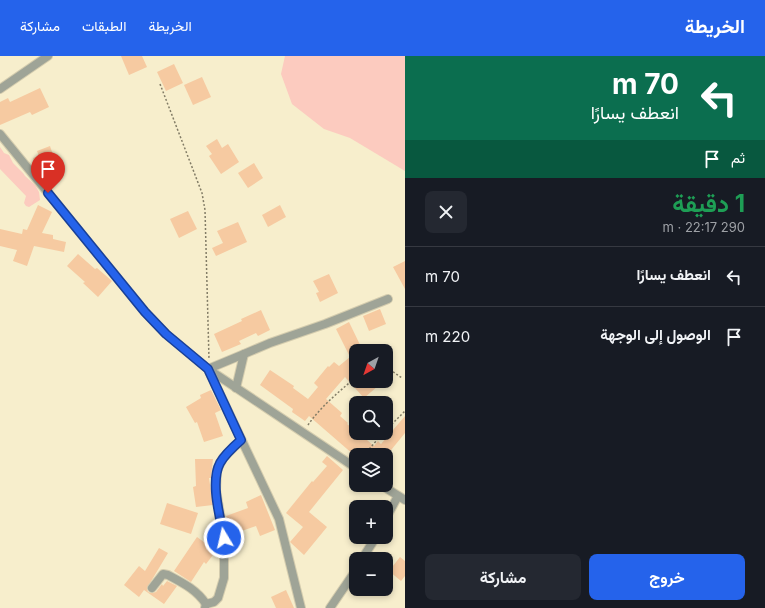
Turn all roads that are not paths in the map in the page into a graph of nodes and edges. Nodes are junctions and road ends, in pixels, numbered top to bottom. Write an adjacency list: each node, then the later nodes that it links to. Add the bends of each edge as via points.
1 (48, 56): 2 (street)
2 (0, 89)
3 (0, 134): 6 (street, via 145,312 166,334)
4 (388, 299): 5 (street)
5 (244, 354): 6 (street); 7 (street)
6 (208, 369): 7 (street); 8 (street)
7 (236, 388): 9 (street)
8 (241, 440): 15 (street, via 223,458 217,470 216,490 224,538 224,578 218,598); 16 (street, via 279,519)
9 (349, 463)
10 (392, 492): 11 (street)
11 (401, 498): 12 (street)
12 (393, 509)
13 (349, 580): 17 (street)
14 (152, 588): 15 (street, via 164,574 168,575 201,596)
15 (206, 606)
16 (301, 608)
17 (330, 608)

